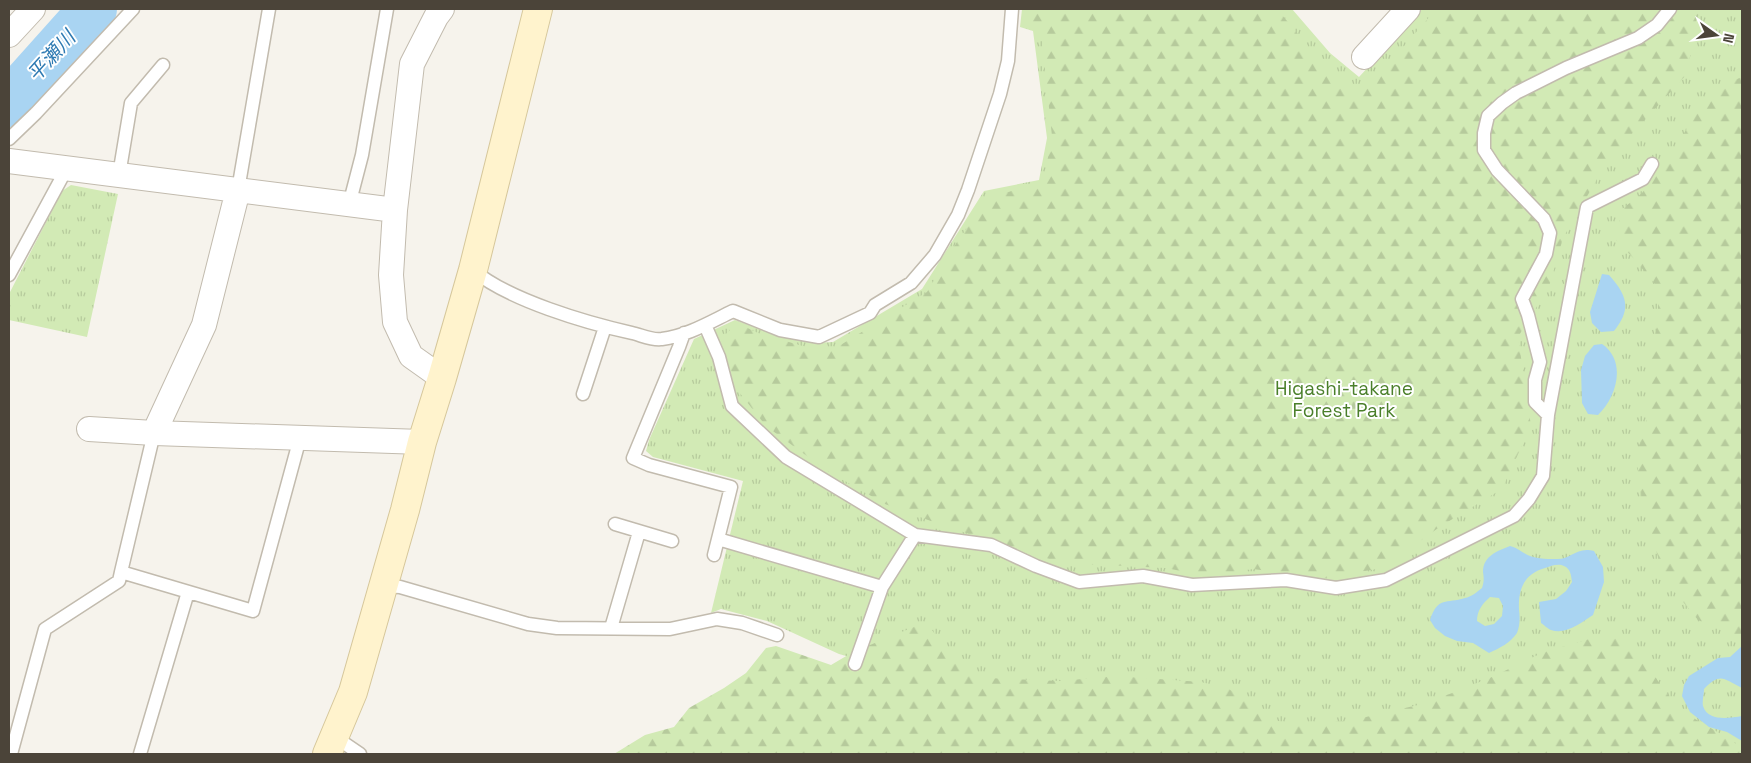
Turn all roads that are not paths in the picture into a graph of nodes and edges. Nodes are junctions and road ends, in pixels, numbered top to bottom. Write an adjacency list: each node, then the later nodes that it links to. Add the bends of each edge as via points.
1 (33, 9): 10 (street)
2 (133, 9): 13 (lane)
3 (269, 9): 18 (lane)
4 (387, 9): 19 (lane, via 362,155)
5 (442, 9): 20 (street, via 412,64)
6 (538, 9): 21 (street)
7 (1012, 9): 23 (lane, via 1008,61 1000,94 968,190 936,255 912,282 875,305 870,313 818,337 780,330 733,311)
8 (1408, 9): 11 (street)
9 (1670, 9): 28 (lane, via 1638,38 1566,68 1516,94 1488,116 1484,150 1497,170 1544,219 1550,233 1546,254 1522,299 1540,362 1535,380 1535,402)
10 (9, 35)
11 (1364, 57)
12 (163, 65): 17 (lane, via 131,103)
13 (9, 139)
14 (9, 161): 16 (street)
15 (1652, 164): 28 (lane, via 1643,179 1587,207)
16 (67, 168): 17 (street); 22 (lane)
17 (119, 175): 18 (street)
18 (238, 190): 19 (street); 30 (street, via 204,325)
19 (349, 204): 20 (street)
20 (395, 210): 26 (street, via 390,275 395,322 412,356)
21 (473, 270): 24 (lane, via 485,280 533,302); 26 (street)
22 (9, 275)
23 (705, 325): 25 (lane); 35 (lane, via 719,357 732,406 786,457)
24 (606, 327): 25 (lane, via 660,340); 27 (lane)
25 (684, 334): 36 (lane, via 633,458 731,487)
26 (442, 378): 32 (street)
27 (583, 394)
28 (1548, 415): 35 (lane, via 1543,476 1529,500 1514,516 1386,580 1336,588 1286,580 1192,585 1143,576 1080,582 991,545)
29 (89, 429): 30 (street)
30 (154, 433): 31 (street); 39 (lane)
31 (300, 438): 32 (street); 42 (lane, via 253,611)
32 (422, 442): 40 (street)
33 (615, 524): 34 (lane)
34 (639, 532): 37 (lane); 43 (lane)
35 (916, 535): 41 (lane)
36 (718, 539): 38 (lane); 41 (lane)
37 (672, 541)
38 (714, 556)
39 (121, 572): 42 (lane); 47 (lane, via 118,581 45,629)
40 (384, 586): 43 (lane, via 400,587 528,624 556,628); 46 (street, via 353,692)
41 (882, 587): 45 (lane)
42 (188, 592): 48 (lane)
43 (611, 628): 44 (lane, via 670,629 717,619 742,623)
44 (776, 635)
45 (855, 664)
46 (331, 746): 49 (lane)
47 (11, 754)
48 (140, 754)
49 (360, 754)

